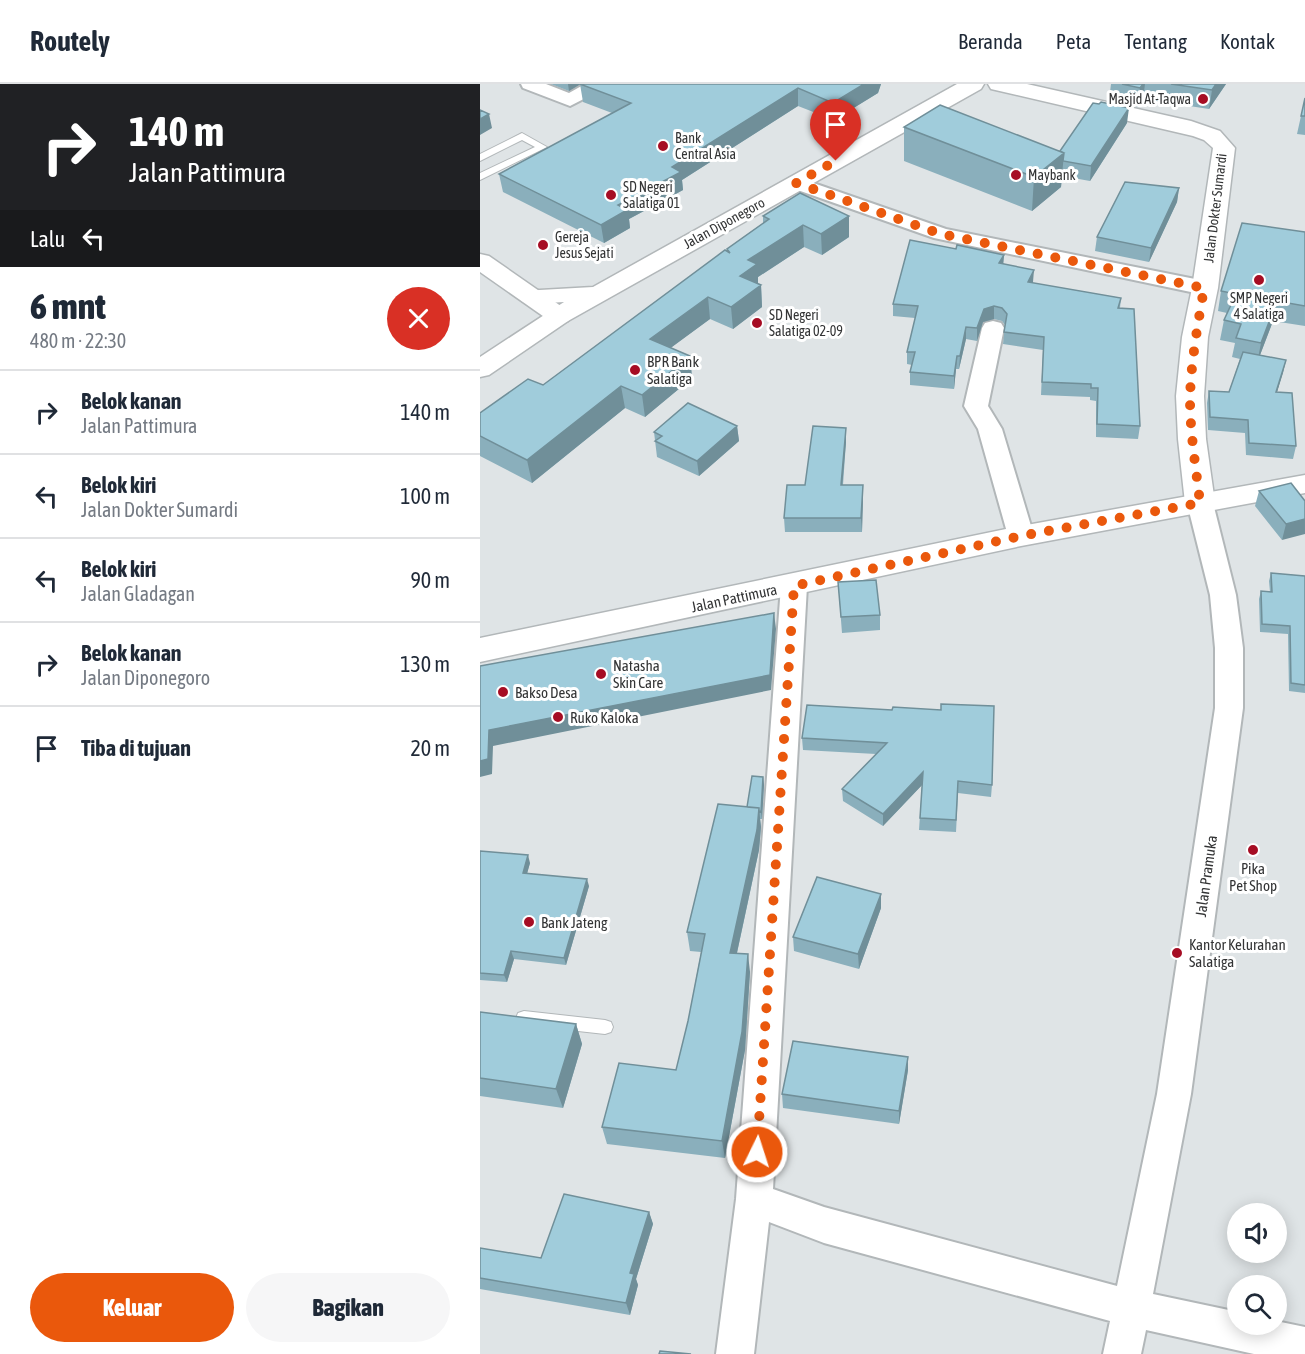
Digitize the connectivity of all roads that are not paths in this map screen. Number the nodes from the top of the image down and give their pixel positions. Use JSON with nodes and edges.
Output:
{"nodes":[{"id":1,"x":530,"y":84,"type":"edge"},
{"id":2,"x":598,"y":84,"type":"edge"},
{"id":3,"x":973,"y":84,"type":"edge"},
{"id":4,"x":999,"y":84,"type":"edge"},
{"id":5,"x":480,"y":158,"type":"edge"},
{"id":6,"x":480,"y":177,"type":"edge"},
{"id":7,"x":796,"y":183,"type":"junction"},
{"id":8,"x":480,"y":261,"type":"edge"},
{"id":9,"x":1204,"y":288,"type":"junction"},
{"id":10,"x":525,"y":293,"type":"junction"},
{"id":11,"x":598,"y":294,"type":"junction"},
{"id":12,"x":560,"y":316,"type":"junction"},
{"id":13,"x":993,"y":328,"type":"dead end"},
{"id":14,"x":524,"y":342,"type":"junction"},
{"id":15,"x":480,"y":369,"type":"edge"},
{"id":16,"x":1305,"y":484,"type":"edge"},
{"id":17,"x":1200,"y":503,"type":"junction"},
{"id":18,"x":1021,"y":536,"type":"junction"},
{"id":19,"x":794,"y":586,"type":"junction"},
{"id":20,"x":480,"y":650,"type":"edge"},
{"id":21,"x":503,"y":1016,"type":"edge"},
{"id":22,"x":605,"y":1026,"type":"dead end"},
{"id":23,"x":754,"y":1199,"type":"junction"},
{"id":24,"x":1130,"y":1308,"type":"junction"},
{"id":25,"x":1305,"y":1346,"type":"edge"},
{"id":26,"x":735,"y":1354,"type":"edge"},
{"id":27,"x":1122,"y":1354,"type":"edge"}],
"edges":[{"from":1,"to":2,"type":"street"},
{"from":3,"to":7,"type":"main road","name":"Jalan Diponegoro"},
{"from":4,"to":9,"type":"main road","name":"Jalan Dokter Sumardi"},
{"from":5,"to":6,"type":"lane"},
{"from":7,"to":9,"type":"street"},
{"from":7,"to":11,"type":"main road","name":"Jalan Diponegoro"},
{"from":8,"to":10,"type":"main road"},
{"from":9,"to":17,"type":"main road","name":"Jalan Dokter Sumardi"},
{"from":10,"to":11,"type":"main road"},
{"from":10,"to":12,"type":"main road"},
{"from":10,"to":14,"type":"main road"},
{"from":11,"to":12,"type":"main road","name":"Jalan Diponegoro"},
{"from":12,"to":14,"type":"main road","name":"Jalan Diponegoro"},
{"from":13,"to":18,"type":"street"},
{"from":14,"to":15,"type":"main road","name":"Jalan Diponegoro"},
{"from":16,"to":17,"type":"main road","name":"Jalan Pattimura"},
{"from":17,"to":18,"type":"main road","name":"Jalan Pattimura"},
{"from":17,"to":24,"type":"street","name":"Jalan Pramuka"},
{"from":18,"to":19,"type":"main road","name":"Jalan Pattimura"},
{"from":19,"to":20,"type":"main road","name":"Jalan Pattimura"},
{"from":19,"to":23,"type":"street"},
{"from":21,"to":22,"type":"lane"},
{"from":23,"to":24,"type":"street"},
{"from":23,"to":26,"type":"street"},
{"from":24,"to":25,"type":"street"},
{"from":24,"to":27,"type":"street","name":"Jalan Pramuka"}]}
